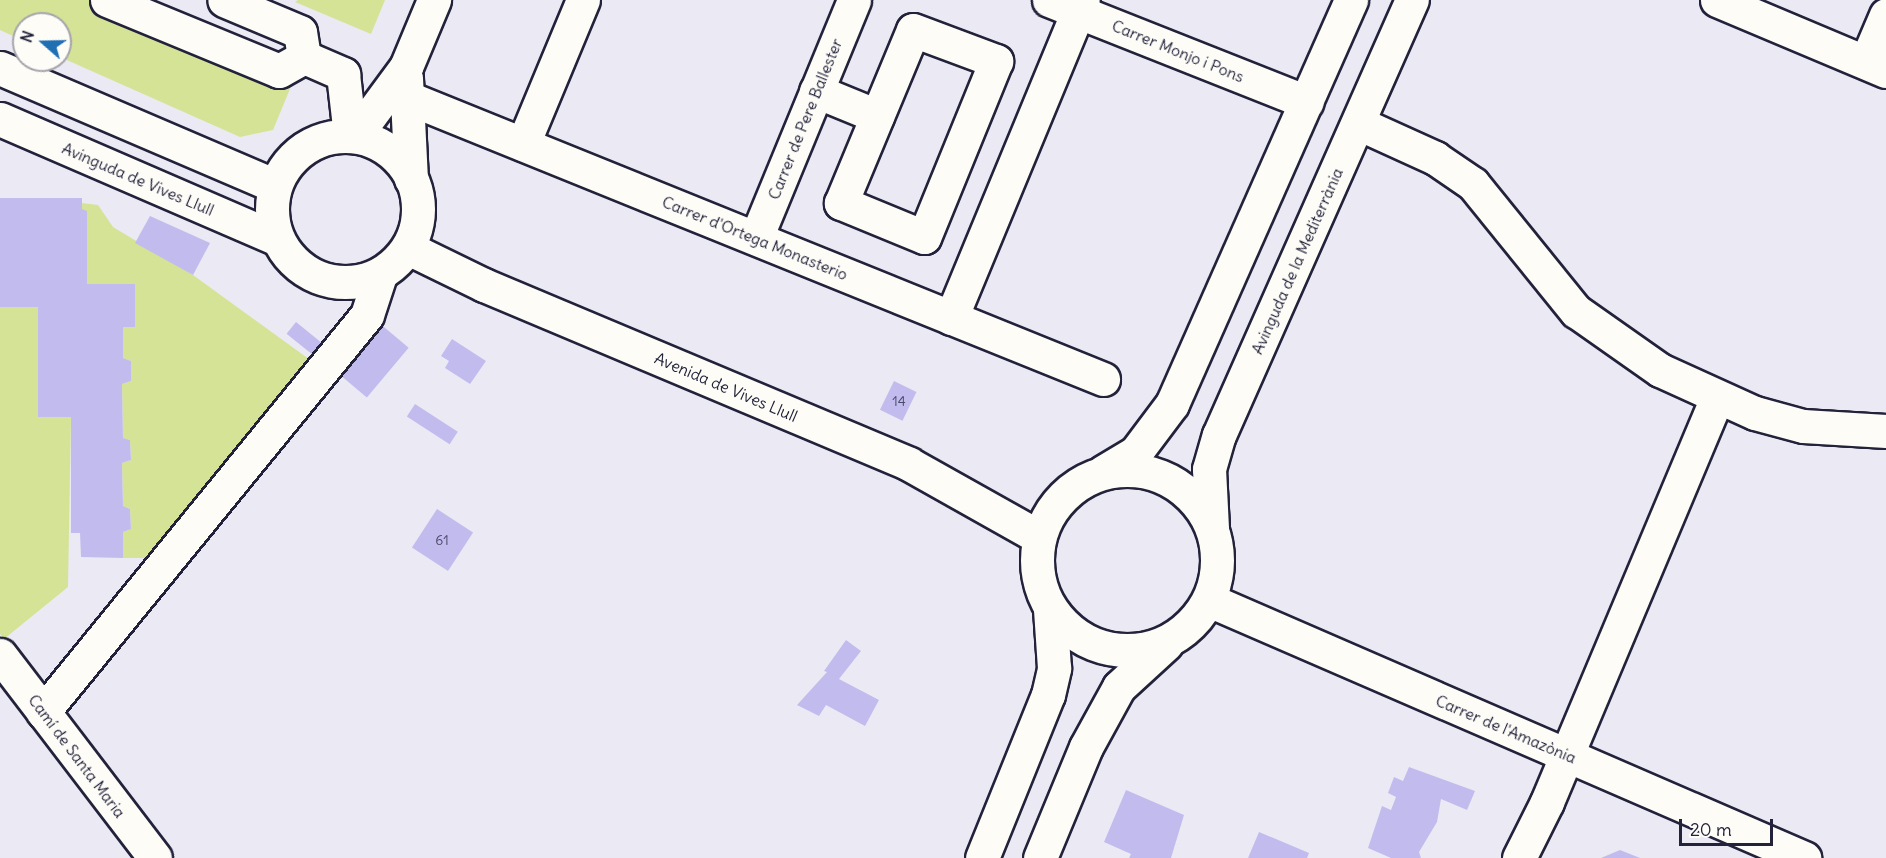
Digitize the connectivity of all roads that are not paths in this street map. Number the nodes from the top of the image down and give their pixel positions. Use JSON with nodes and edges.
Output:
{"nodes":[{"id":1,"x":107,"y":0,"type":"edge"},
{"id":2,"x":224,"y":0,"type":"edge"},
{"id":3,"x":434,"y":0,"type":"edge"},
{"id":4,"x":583,"y":0,"type":"edge"},
{"id":5,"x":854,"y":0,"type":"edge"},
{"id":6,"x":1351,"y":0,"type":"edge"},
{"id":7,"x":1412,"y":0,"type":"edge"},
{"id":8,"x":1717,"y":0,"type":"edge"},
{"id":9,"x":1070,"y":4,"type":"edge"},
{"id":10,"x":1886,"y":15,"type":"edge"},
{"id":11,"x":304,"y":57,"type":"junction"},
{"id":12,"x":1876,"y":67,"type":"edge"},
{"id":13,"x":0,"y":68,"type":"edge"},
{"id":14,"x":406,"y":82,"type":"junction"},
{"id":15,"x":816,"y":91,"type":"junction"},
{"id":16,"x":1306,"y":102,"type":"junction"},
{"id":17,"x":877,"y":116,"type":"junction"},
{"id":18,"x":0,"y":119,"type":"edge"},
{"id":19,"x":1358,"y":123,"type":"junction"},
{"id":20,"x":352,"y":136,"type":"junction"},
{"id":21,"x":523,"y":144,"type":"junction"},
{"id":22,"x":411,"y":180,"type":"junction"},
{"id":23,"x":275,"y":186,"type":"junction"},
{"id":24,"x":756,"y":238,"type":"junction"},
{"id":25,"x":277,"y":239,"type":"junction"},
{"id":26,"x":408,"y":248,"type":"junction"},
{"id":27,"x":380,"y":275,"type":"junction"},
{"id":28,"x":951,"y":318,"type":"junction"},
{"id":29,"x":1103,"y":379,"type":"dead end"},
{"id":30,"x":1716,"y":399,"type":"junction"},
{"id":31,"x":1886,"y":431,"type":"edge"},
{"id":32,"x":1101,"y":473,"type":"junction"},
{"id":33,"x":1212,"y":528,"type":"junction"},
{"id":34,"x":1039,"y":537,"type":"junction"},
{"id":35,"x":1209,"y":600,"type":"junction"},
{"id":36,"x":1050,"y":610,"type":"junction"},
{"id":37,"x":1171,"y":640,"type":"junction"},
{"id":38,"x":0,"y":655,"type":"edge"},
{"id":39,"x":43,"y":712,"type":"junction"},
{"id":40,"x":1566,"y":755,"type":"junction"},
{"id":41,"x":155,"y":858,"type":"edge"},
{"id":42,"x":982,"y":858,"type":"edge"},
{"id":43,"x":1040,"y":858,"type":"edge"},
{"id":44,"x":1519,"y":858,"type":"edge"},
{"id":45,"x":1804,"y":858,"type":"edge"}],
"edges":[{"from":1,"to":11,"type":"street"},
{"from":2,"to":11,"type":"street"},
{"from":3,"to":14,"type":"street"},
{"from":4,"to":21,"type":"street"},
{"from":5,"to":15,"type":"street","name":"Carrer de Pere Ballester"},
{"from":6,"to":16,"type":"street"},
{"from":7,"to":19,"type":"street","name":"Avinguda de la Mediterrània"},
{"from":8,"to":12,"type":"street"},
{"from":9,"to":16,"type":"street","name":"Carrer Monjo i Pons"},
{"from":9,"to":28,"type":"street"},
{"from":10,"to":12,"type":"street"},
{"from":11,"to":20,"type":"street"},
{"from":13,"to":23,"type":"street"},
{"from":14,"to":20,"type":"street"},
{"from":14,"to":21,"type":"street","name":"Carrer d'Ortega Monasterio"},
{"from":14,"to":22,"type":"street"},
{"from":15,"to":17,"type":"street"},
{"from":15,"to":24,"type":"street","name":"Carrer de Pere Ballester"},
{"from":16,"to":32,"type":"street"},
{"from":17,"to":17,"type":"street"},
{"from":18,"to":25,"type":"street","name":"Avinguda de Vives Llull"},
{"from":19,"to":30,"type":"street"},
{"from":19,"to":33,"type":"street","name":"Avinguda de la Mediterrània"},
{"from":20,"to":22,"type":"street"},
{"from":20,"to":23,"type":"street"},
{"from":21,"to":24,"type":"street","name":"Carrer d'Ortega Monasterio"},
{"from":22,"to":26,"type":"street"},
{"from":23,"to":25,"type":"street"},
{"from":24,"to":28,"type":"street","name":"Carrer d'Ortega Monasterio"},
{"from":25,"to":27,"type":"street"},
{"from":26,"to":27,"type":"street"},
{"from":26,"to":34,"type":"street","name":"Avenida de Vives Llull"},
{"from":27,"to":39,"type":"street"},
{"from":28,"to":29,"type":"street","name":"Carrer d'Ortega Monasterio"},
{"from":30,"to":31,"type":"street"},
{"from":30,"to":40,"type":"street"},
{"from":32,"to":33,"type":"street"},
{"from":32,"to":34,"type":"street"},
{"from":33,"to":35,"type":"street"},
{"from":34,"to":36,"type":"street"},
{"from":35,"to":37,"type":"street"},
{"from":35,"to":40,"type":"street","name":"Carrer de l'Amazònia"},
{"from":36,"to":37,"type":"street"},
{"from":36,"to":42,"type":"street"},
{"from":37,"to":43,"type":"street"},
{"from":38,"to":39,"type":"street","name":"Camí de Santa Maria"},
{"from":39,"to":41,"type":"street","name":"Camí de Santa Maria"},
{"from":40,"to":44,"type":"street"},
{"from":40,"to":45,"type":"street","name":"Carrer de l'Amazònia"}]}
